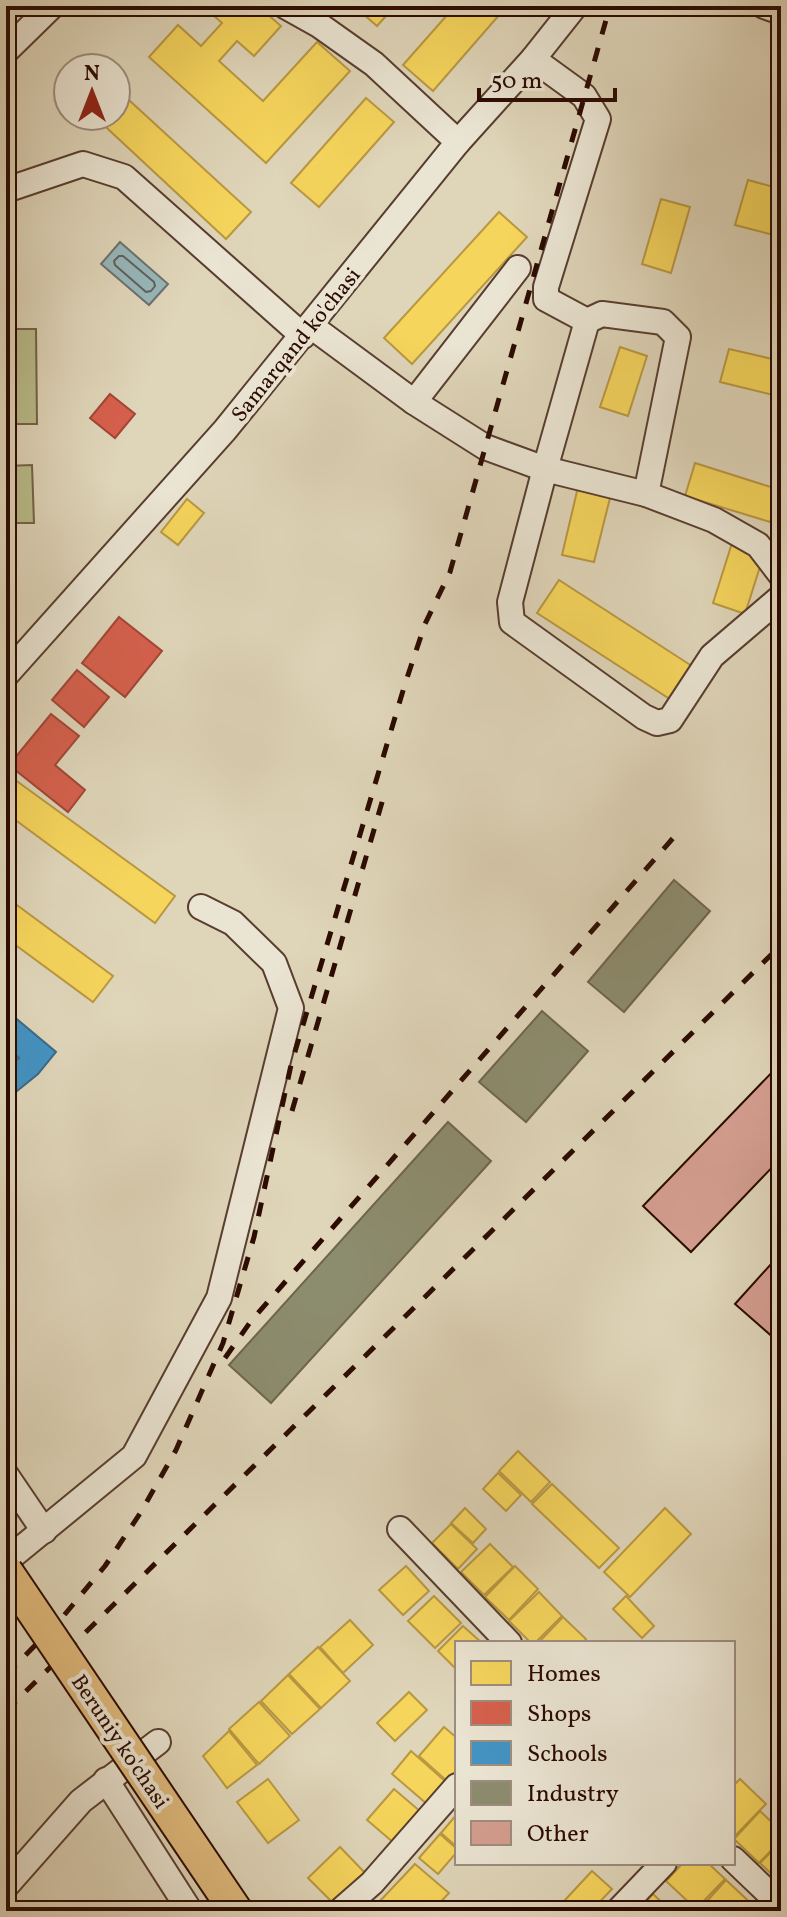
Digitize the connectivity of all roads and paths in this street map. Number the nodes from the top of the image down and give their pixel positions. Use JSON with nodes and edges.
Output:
{"nodes":[{"id":1,"x":52,"y":6,"type":"edge"},
{"id":2,"x":285,"y":6,"type":"edge"},
{"id":3,"x":575,"y":6,"type":"edge"},
{"id":4,"x":764,"y":6,"type":"edge"},
{"id":5,"x":781,"y":12,"type":"edge"},
{"id":6,"x":6,"y":51,"type":"edge"},
{"id":7,"x":533,"y":59,"type":"junction"},
{"id":8,"x":458,"y":142,"type":"junction"},
{"id":9,"x":6,"y":190,"type":"edge"},
{"id":10,"x":518,"y":268,"type":"dead end"},
{"id":11,"x":587,"y":321,"type":"junction"},
{"id":12,"x":307,"y":331,"type":"junction"},
{"id":13,"x":414,"y":402,"type":"junction"},
{"id":14,"x":545,"y":469,"type":"junction"},
{"id":15,"x":646,"y":494,"type":"junction"},
{"id":16,"x":781,"y":575,"type":"edge"},
{"id":17,"x":781,"y":597,"type":"edge"},
{"id":18,"x":6,"y":675,"type":"edge"},
{"id":19,"x":201,"y":907,"type":"dead end"},
{"id":20,"x":6,"y":1475,"type":"edge"},
{"id":21,"x":400,"y":1529,"type":"dead end"},
{"id":22,"x":44,"y":1531,"type":"junction"},
{"id":23,"x":6,"y":1561,"type":"edge"},
{"id":24,"x":6,"y":1571,"type":"edge"},
{"id":25,"x":6,"y":1607,"type":"edge"},
{"id":26,"x":507,"y":1641,"type":"edge"},
{"id":27,"x":158,"y":1742,"type":"dead end"},
{"id":28,"x":106,"y":1780,"type":"junction"},
{"id":29,"x":455,"y":1788,"type":"edge"},
{"id":30,"x":735,"y":1861,"type":"edge"},
{"id":31,"x":662,"y":1865,"type":"edge"},
{"id":32,"x":6,"y":1886,"type":"edge"},
{"id":33,"x":781,"y":1905,"type":"edge"},
{"id":34,"x":190,"y":1911,"type":"edge"},
{"id":35,"x":211,"y":1911,"type":"edge"},
{"id":36,"x":236,"y":1911,"type":"edge"},
{"id":37,"x":340,"y":1911,"type":"edge"},
{"id":38,"x":618,"y":1911,"type":"edge"}],
"edges":[{"from":1,"to":6,"type":"street"},
{"from":2,"to":8,"type":"street"},
{"from":3,"to":7,"type":"street","name":"Samarqand ko'chasi"},
{"from":4,"to":5,"type":"street"},
{"from":7,"to":8,"type":"street","name":"Samarqand ko'chasi"},
{"from":7,"to":11,"type":"street"},
{"from":8,"to":12,"type":"street","name":"Samarqand ko'chasi"},
{"from":9,"to":12,"type":"street"},
{"from":10,"to":13,"type":"street"},
{"from":11,"to":14,"type":"street"},
{"from":11,"to":15,"type":"street"},
{"from":12,"to":13,"type":"street"},
{"from":12,"to":18,"type":"street","name":"Samarqand ko'chasi"},
{"from":13,"to":14,"type":"street"},
{"from":14,"to":15,"type":"street"},
{"from":14,"to":17,"type":"street"},
{"from":15,"to":16,"type":"street"},
{"from":19,"to":22,"type":"street"},
{"from":20,"to":22,"type":"street"},
{"from":21,"to":26,"type":"street"},
{"from":22,"to":23,"type":"street"},
{"from":24,"to":36,"type":"main road","name":"Beruniy ko'chasi","bridge":true},
{"from":25,"to":35,"type":"main road","name":"Beruniy ko'chasi"},
{"from":27,"to":28,"type":"street"},
{"from":28,"to":32,"type":"street"},
{"from":28,"to":34,"type":"street"},
{"from":29,"to":37,"type":"street"},
{"from":30,"to":33,"type":"street"},
{"from":31,"to":38,"type":"street"}]}
